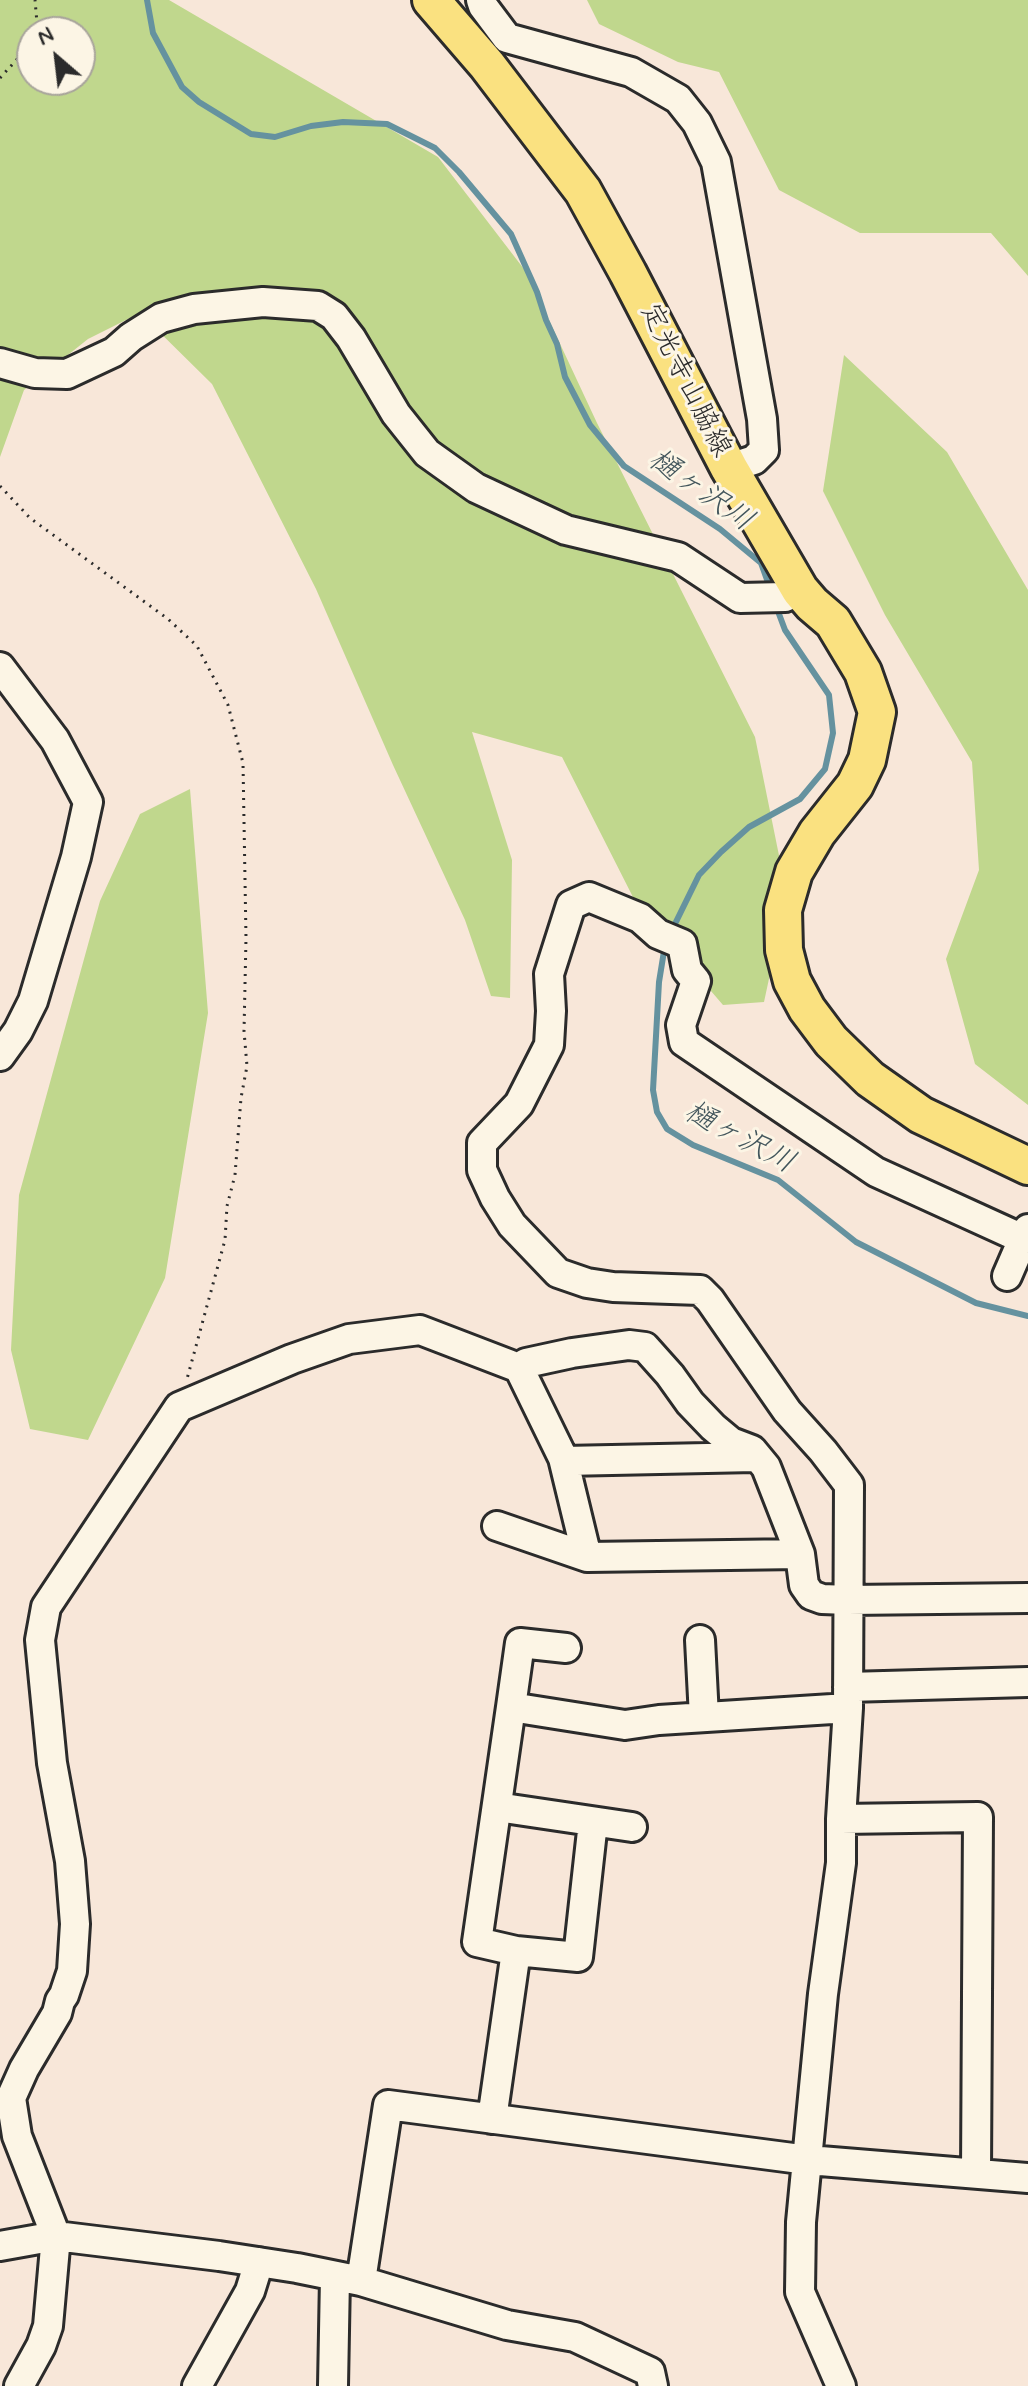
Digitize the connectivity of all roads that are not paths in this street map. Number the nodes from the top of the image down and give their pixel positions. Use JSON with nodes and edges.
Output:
{"nodes":[{"id":1,"x":431,"y":0,"type":"edge"},
{"id":2,"x":481,"y":0,"type":"edge"},
{"id":3,"x":0,"y":363,"type":"edge"},
{"id":4,"x":729,"y":468,"type":"junction"},
{"id":5,"x":793,"y":593,"type":"junction"},
{"id":6,"x":0,"y":667,"type":"edge"},
{"id":7,"x":0,"y":1056,"type":"edge"},
{"id":8,"x":1028,"y":1166,"type":"edge"},
{"id":9,"x":1026,"y":1234,"type":"edge"},
{"id":10,"x":1007,"y":1276,"type":"dead end"},
{"id":11,"x":519,"y":1368,"type":"junction"},
{"id":12,"x":758,"y":1457,"type":"junction"},
{"id":13,"x":564,"y":1461,"type":"junction"},
{"id":14,"x":497,"y":1526,"type":"dead end"},
{"id":15,"x":800,"y":1554,"type":"junction"},
{"id":16,"x":587,"y":1557,"type":"junction"},
{"id":17,"x":1028,"y":1598,"type":"edge"},
{"id":18,"x":848,"y":1600,"type":"junction"},
{"id":19,"x":700,"y":1640,"type":"dead end"},
{"id":20,"x":566,"y":1648,"type":"dead end"},
{"id":21,"x":1028,"y":1682,"type":"edge"},
{"id":22,"x":848,"y":1698,"type":"junction"},
{"id":23,"x":511,"y":1707,"type":"junction"},
{"id":24,"x":704,"y":1717,"type":"junction"},
{"id":25,"x":497,"y":1807,"type":"junction"},
{"id":26,"x":841,"y":1819,"type":"junction"},
{"id":27,"x":593,"y":1822,"type":"junction"},
{"id":28,"x":632,"y":1827,"type":"dead end"},
{"id":29,"x":516,"y":1951,"type":"junction"},
{"id":30,"x":492,"y":2119,"type":"junction"},
{"id":31,"x":808,"y":2160,"type":"junction"},
{"id":32,"x":976,"y":2173,"type":"junction"},
{"id":33,"x":1028,"y":2178,"type":"edge"},
{"id":34,"x":56,"y":2236,"type":"junction"},
{"id":35,"x":0,"y":2246,"type":"edge"},
{"id":36,"x":259,"y":2262,"type":"junction"},
{"id":37,"x":348,"y":2279,"type":"junction"},
{"id":38,"x":19,"y":2386,"type":"edge"},
{"id":39,"x":197,"y":2386,"type":"edge"},
{"id":40,"x":333,"y":2386,"type":"edge"},
{"id":41,"x":653,"y":2386,"type":"edge"},
{"id":42,"x":841,"y":2386,"type":"edge"}],
"edges":[{"from":1,"to":4,"type":"main road","name":"定光寺山脇線"},
{"from":2,"to":4,"type":"street"},
{"from":3,"to":5,"type":"street"},
{"from":4,"to":5,"type":"main road","name":"定光寺山脇線"},
{"from":5,"to":8,"type":"main road","name":"定光寺山脇線"},
{"from":6,"to":7,"type":"street"},
{"from":9,"to":10,"type":"street"},
{"from":9,"to":18,"type":"street"},
{"from":11,"to":12,"type":"street"},
{"from":11,"to":13,"type":"street"},
{"from":11,"to":34,"type":"street"},
{"from":12,"to":13,"type":"street"},
{"from":12,"to":15,"type":"street"},
{"from":13,"to":16,"type":"street"},
{"from":14,"to":16,"type":"street"},
{"from":15,"to":16,"type":"street"},
{"from":15,"to":18,"type":"street"},
{"from":17,"to":18,"type":"street"},
{"from":18,"to":22,"type":"street"},
{"from":19,"to":24,"type":"street"},
{"from":20,"to":23,"type":"street"},
{"from":21,"to":22,"type":"street"},
{"from":22,"to":24,"type":"street"},
{"from":22,"to":26,"type":"street"},
{"from":23,"to":24,"type":"street"},
{"from":23,"to":25,"type":"street"},
{"from":25,"to":27,"type":"street"},
{"from":25,"to":29,"type":"street"},
{"from":26,"to":31,"type":"street"},
{"from":26,"to":32,"type":"street"},
{"from":27,"to":28,"type":"street"},
{"from":27,"to":29,"type":"street"},
{"from":29,"to":30,"type":"street"},
{"from":30,"to":31,"type":"street"},
{"from":30,"to":37,"type":"street"},
{"from":31,"to":32,"type":"street"},
{"from":31,"to":42,"type":"street"},
{"from":32,"to":33,"type":"street"},
{"from":34,"to":35,"type":"street"},
{"from":34,"to":36,"type":"street"},
{"from":34,"to":38,"type":"street"},
{"from":36,"to":37,"type":"street"},
{"from":36,"to":39,"type":"street"},
{"from":37,"to":40,"type":"street"},
{"from":37,"to":41,"type":"street"}]}
